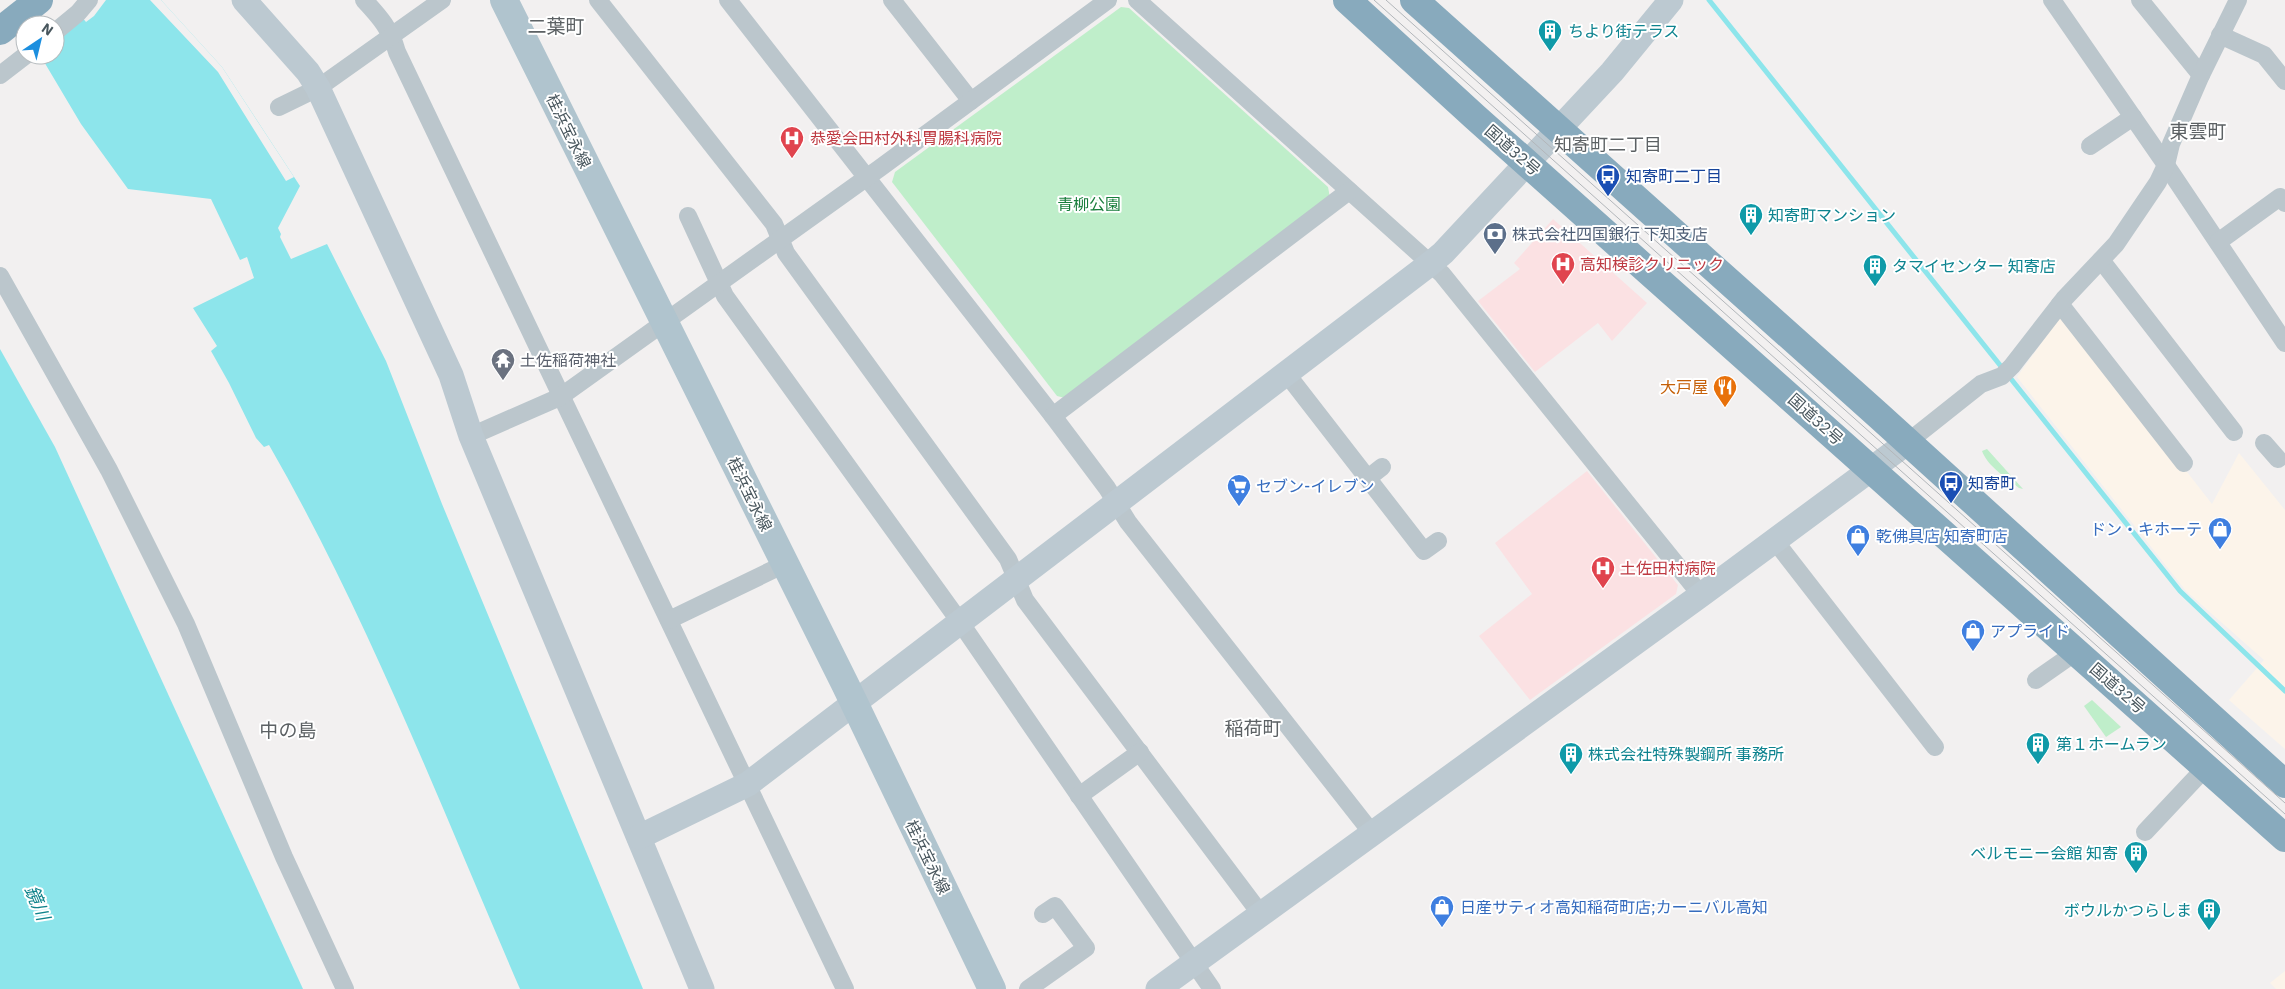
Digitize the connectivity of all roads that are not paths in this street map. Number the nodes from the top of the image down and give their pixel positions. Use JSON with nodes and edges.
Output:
{"nodes":[{"id":1,"x":39,"y":0,"type":"edge"},
{"id":2,"x":89,"y":0,"type":"edge"},
{"id":3,"x":244,"y":0,"type":"edge"},
{"id":4,"x":364,"y":0,"type":"edge"},
{"id":5,"x":442,"y":0,"type":"edge"},
{"id":6,"x":504,"y":0,"type":"edge"},
{"id":7,"x":598,"y":0,"type":"edge"},
{"id":8,"x":728,"y":0,"type":"edge"},
{"id":9,"x":892,"y":0,"type":"edge"},
{"id":10,"x":1108,"y":0,"type":"edge"},
{"id":11,"x":1137,"y":0,"type":"edge"},
{"id":12,"x":1347,"y":0,"type":"edge"},
{"id":13,"x":1414,"y":0,"type":"edge"},
{"id":14,"x":1671,"y":0,"type":"edge"},
{"id":15,"x":2052,"y":0,"type":"edge"},
{"id":16,"x":2140,"y":0,"type":"edge"},
{"id":17,"x":2238,"y":0,"type":"edge"},
{"id":18,"x":65,"y":24,"type":"edge"},
{"id":19,"x":0,"y":31,"type":"edge"},
{"id":20,"x":2220,"y":35,"type":"junction"},
{"id":21,"x":393,"y":36,"type":"junction"},
{"id":22,"x":15,"y":63,"type":"edge"},
{"id":23,"x":0,"y":75,"type":"edge"},
{"id":24,"x":2201,"y":75,"type":"junction"},
{"id":25,"x":2285,"y":81,"type":"edge"},
{"id":26,"x":318,"y":88,"type":"junction"},
{"id":27,"x":971,"y":101,"type":"junction"},
{"id":28,"x":279,"y":107,"type":"dead end"},
{"id":29,"x":2133,"y":116,"type":"junction"},
{"id":30,"x":1559,"y":129,"type":"junction"},
{"id":31,"x":2090,"y":146,"type":"dead end"},
{"id":32,"x":1528,"y":162,"type":"junction"},
{"id":33,"x":2166,"y":165,"type":"junction"},
{"id":34,"x":867,"y":178,"type":"junction"},
{"id":35,"x":1349,"y":191,"type":"junction"},
{"id":36,"x":2285,"y":203,"type":"edge"},
{"id":37,"x":688,"y":216,"type":"dead end"},
{"id":38,"x":780,"y":238,"type":"junction"},
{"id":39,"x":2218,"y":242,"type":"junction"},
{"id":40,"x":2100,"y":260,"type":"junction"},
{"id":41,"x":1431,"y":263,"type":"junction"},
{"id":42,"x":0,"y":276,"type":"edge"},
{"id":43,"x":719,"y":283,"type":"junction"},
{"id":44,"x":2060,"y":304,"type":"junction"},
{"id":45,"x":665,"y":323,"type":"junction"},
{"id":46,"x":2283,"y":337,"type":"edge"},
{"id":47,"x":1286,"y":373,"type":"junction"},
{"id":48,"x":560,"y":396,"type":"junction"},
{"id":49,"x":1053,"y":416,"type":"junction"},
{"id":50,"x":2234,"y":432,"type":"dead end"},
{"id":51,"x":471,"y":436,"type":"junction"},
{"id":52,"x":1908,"y":442,"type":"junction"},
{"id":53,"x":2264,"y":443,"type":"dead end"},
{"id":54,"x":2283,"y":461,"type":"edge"},
{"id":55,"x":2184,"y":463,"type":"dead end"},
{"id":56,"x":1382,"y":467,"type":"dead end"},
{"id":57,"x":1873,"y":469,"type":"junction"},
{"id":58,"x":1368,"y":478,"type":"junction"},
{"id":59,"x":1116,"y":503,"type":"junction"},
{"id":60,"x":1438,"y":541,"type":"dead end"},
{"id":61,"x":1775,"y":541,"type":"junction"},
{"id":62,"x":785,"y":564,"type":"junction"},
{"id":63,"x":1015,"y":579,"type":"junction"},
{"id":64,"x":1701,"y":596,"type":"junction"},
{"id":65,"x":669,"y":620,"type":"junction"},
{"id":66,"x":960,"y":622,"type":"junction"},
{"id":67,"x":2076,"y":652,"type":"junction"},
{"id":68,"x":2036,"y":680,"type":"dead end"},
{"id":69,"x":854,"y":702,"type":"junction"},
{"id":70,"x":1936,"y":747,"type":"dead end"},
{"id":71,"x":1140,"y":752,"type":"junction"},
{"id":72,"x":2206,"y":766,"type":"junction"},
{"id":73,"x":748,"y":784,"type":"junction"},
{"id":74,"x":2285,"y":784,"type":"edge"},
{"id":75,"x":1079,"y":796,"type":"junction"},
{"id":76,"x":2145,"y":832,"type":"dead end"},
{"id":77,"x":1372,"y":834,"type":"junction"},
{"id":78,"x":639,"y":837,"type":"junction"},
{"id":79,"x":2285,"y":838,"type":"edge"},
{"id":80,"x":1260,"y":913,"type":"junction"},
{"id":81,"x":1043,"y":914,"type":"dead end"},
{"id":82,"x":1193,"y":962,"type":"junction"},
{"id":83,"x":345,"y":989,"type":"edge"},
{"id":84,"x":702,"y":989,"type":"edge"},
{"id":85,"x":845,"y":989,"type":"edge"},
{"id":86,"x":992,"y":989,"type":"edge"},
{"id":87,"x":1028,"y":989,"type":"edge"},
{"id":88,"x":1158,"y":989,"type":"edge"},
{"id":89,"x":1212,"y":989,"type":"edge"}],
"edges":[{"from":1,"to":19,"type":"highway"},
{"from":2,"to":18,"type":"street"},
{"from":3,"to":26,"type":"street"},
{"from":4,"to":21,"type":"street"},
{"from":5,"to":21,"type":"street"},
{"from":6,"to":45,"type":"main road","name":"桂浜宝永線"},
{"from":7,"to":38,"type":"street"},
{"from":8,"to":34,"type":"street"},
{"from":9,"to":27,"type":"street"},
{"from":10,"to":27,"type":"street"},
{"from":11,"to":35,"type":"street"},
{"from":12,"to":32,"type":"highway","name":"国道32号"},
{"from":13,"to":30,"type":"highway"},
{"from":14,"to":30,"type":"street"},
{"from":15,"to":29,"type":"street"},
{"from":16,"to":24,"type":"street"},
{"from":17,"to":20,"type":"street"},
{"from":20,"to":24,"type":"street"},
{"from":20,"to":25,"type":"street"},
{"from":21,"to":26,"type":"street"},
{"from":21,"to":48,"type":"street"},
{"from":22,"to":23,"type":"street"},
{"from":24,"to":33,"type":"street"},
{"from":26,"to":28,"type":"street"},
{"from":26,"to":51,"type":"street"},
{"from":27,"to":34,"type":"street"},
{"from":29,"to":31,"type":"street"},
{"from":29,"to":33,"type":"street"},
{"from":30,"to":32,"type":"street"},
{"from":30,"to":52,"type":"highway"},
{"from":32,"to":41,"type":"street"},
{"from":32,"to":57,"type":"highway","name":"国道32号"},
{"from":33,"to":39,"type":"street"},
{"from":33,"to":40,"type":"street"},
{"from":34,"to":38,"type":"street"},
{"from":34,"to":49,"type":"street"},
{"from":35,"to":41,"type":"street"},
{"from":35,"to":49,"type":"street"},
{"from":36,"to":39,"type":"street"},
{"from":37,"to":43,"type":"street"},
{"from":38,"to":43,"type":"street"},
{"from":38,"to":63,"type":"street"},
{"from":39,"to":46,"type":"street"},
{"from":40,"to":44,"type":"street"},
{"from":40,"to":50,"type":"street"},
{"from":41,"to":47,"type":"street"},
{"from":41,"to":64,"type":"street"},
{"from":42,"to":83,"type":"street"},
{"from":43,"to":45,"type":"street"},
{"from":43,"to":66,"type":"street"},
{"from":44,"to":52,"type":"street"},
{"from":44,"to":55,"type":"street"},
{"from":45,"to":48,"type":"street"},
{"from":45,"to":62,"type":"main road","name":"桂浜宝永線"},
{"from":47,"to":58,"type":"street"},
{"from":47,"to":59,"type":"street"},
{"from":48,"to":51,"type":"street"},
{"from":48,"to":65,"type":"street"},
{"from":49,"to":59,"type":"street"},
{"from":51,"to":78,"type":"street"},
{"from":52,"to":57,"type":"street"},
{"from":52,"to":74,"type":"highway"},
{"from":53,"to":54,"type":"street"},
{"from":56,"to":58,"type":"street"},
{"from":57,"to":61,"type":"street"},
{"from":57,"to":67,"type":"highway","name":"国道32号"},
{"from":58,"to":60,"type":"street"},
{"from":59,"to":63,"type":"street"},
{"from":59,"to":77,"type":"street"},
{"from":61,"to":64,"type":"street"},
{"from":61,"to":70,"type":"street"},
{"from":62,"to":65,"type":"street"},
{"from":62,"to":69,"type":"main road","name":"桂浜宝永線"},
{"from":63,"to":66,"type":"street"},
{"from":63,"to":71,"type":"street"},
{"from":64,"to":77,"type":"street"},
{"from":65,"to":73,"type":"street"},
{"from":66,"to":69,"type":"street"},
{"from":66,"to":75,"type":"street"},
{"from":67,"to":68,"type":"street"},
{"from":67,"to":72,"type":"highway","name":"国道32号"},
{"from":69,"to":73,"type":"street"},
{"from":69,"to":86,"type":"main road","name":"桂浜宝永線"},
{"from":71,"to":75,"type":"street"},
{"from":71,"to":80,"type":"street"},
{"from":72,"to":76,"type":"street"},
{"from":72,"to":79,"type":"highway","name":"国道32号"},
{"from":73,"to":78,"type":"street"},
{"from":73,"to":85,"type":"street"},
{"from":75,"to":82,"type":"street"},
{"from":77,"to":80,"type":"street"},
{"from":78,"to":84,"type":"street"},
{"from":80,"to":82,"type":"street"},
{"from":81,"to":87,"type":"street"},
{"from":82,"to":88,"type":"street"},
{"from":82,"to":89,"type":"street"}]}
